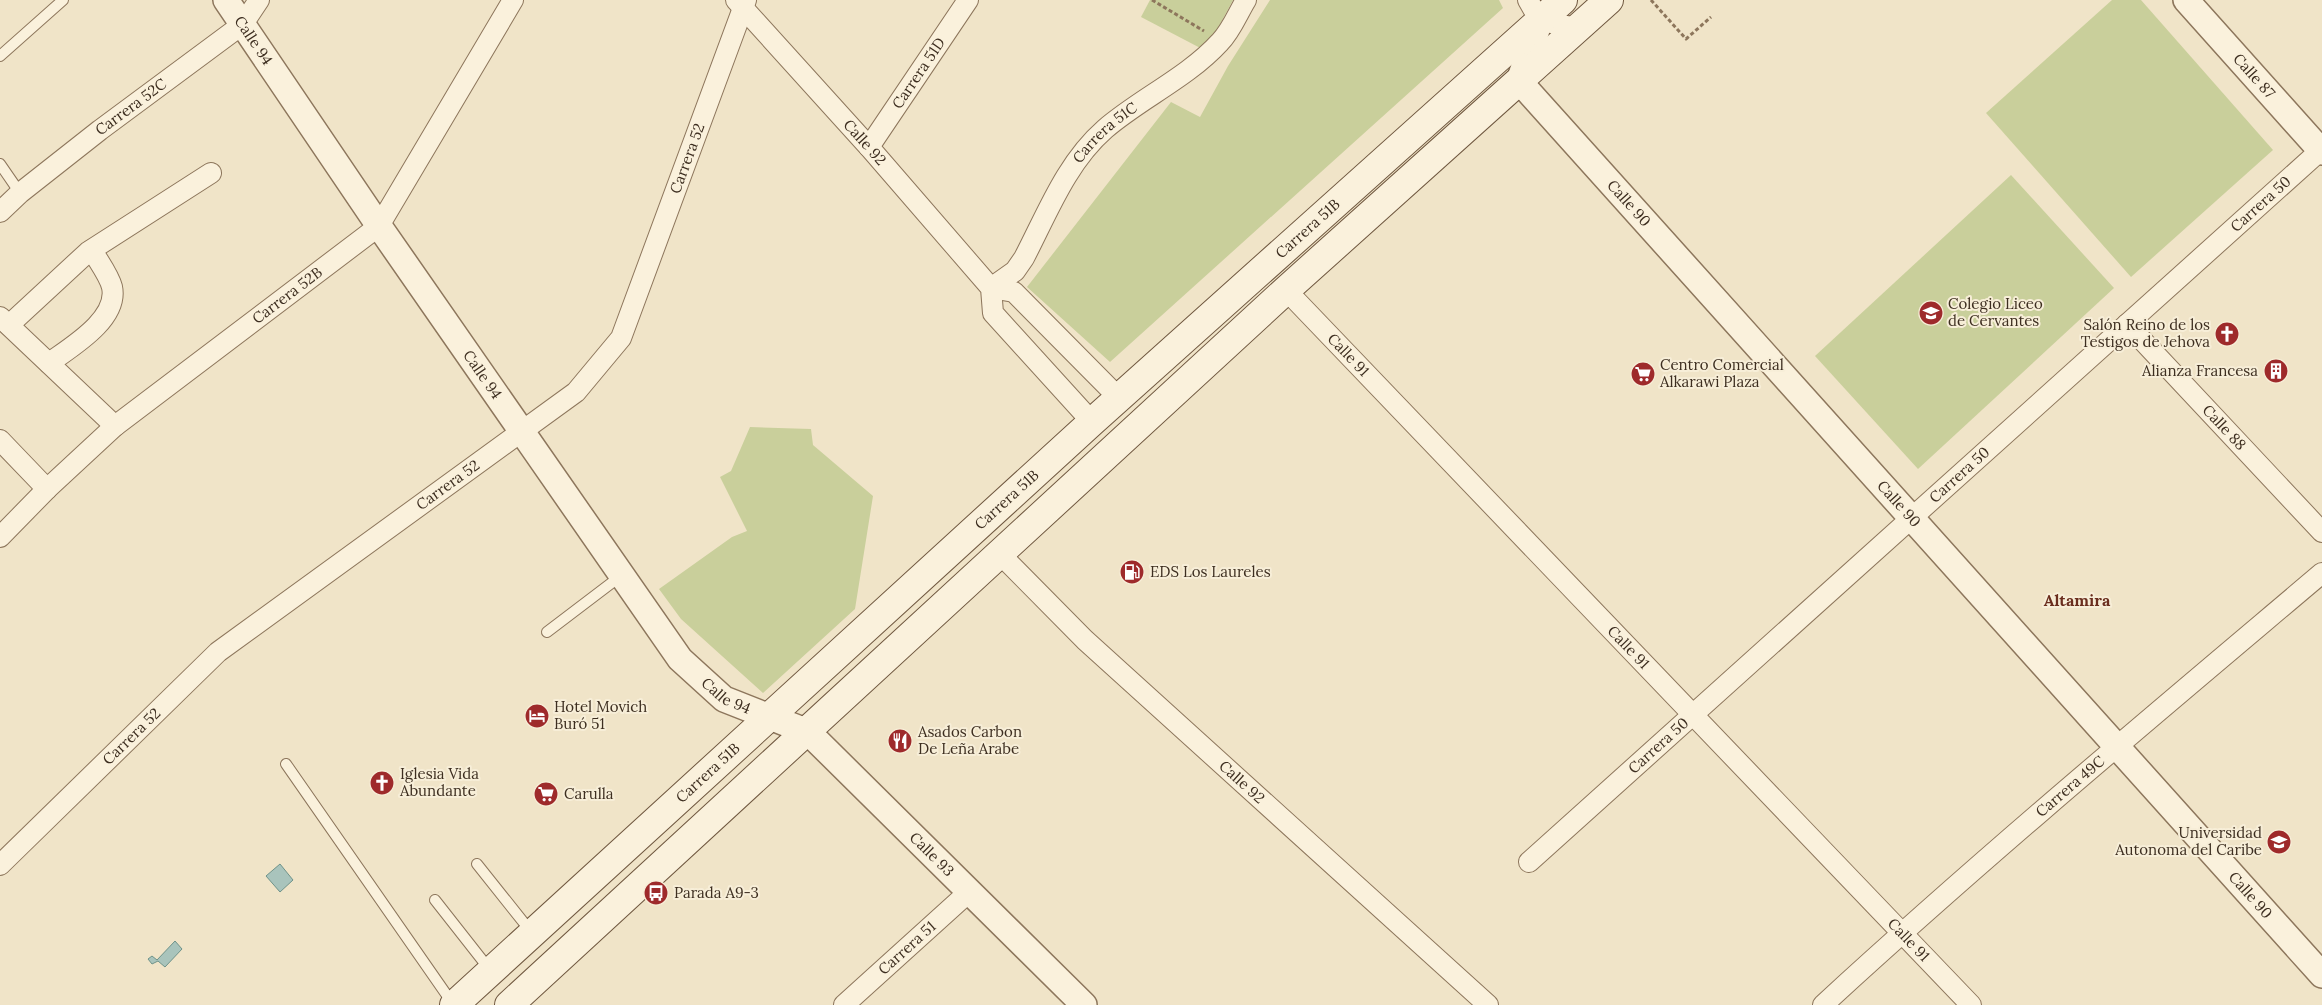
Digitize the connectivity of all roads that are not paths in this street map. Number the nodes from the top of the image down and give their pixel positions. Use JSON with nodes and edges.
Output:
{"nodes":[{"id":1,"x":63,"y":0,"type":"edge"},
{"id":2,"x":226,"y":0,"type":"edge"},
{"id":3,"x":259,"y":0,"type":"edge"},
{"id":4,"x":513,"y":0,"type":"edge"},
{"id":5,"x":968,"y":0,"type":"edge"},
{"id":6,"x":1246,"y":0,"type":"edge"},
{"id":7,"x":1563,"y":0,"type":"edge"},
{"id":8,"x":1609,"y":0,"type":"edge"},
{"id":9,"x":2186,"y":0,"type":"edge"},
{"id":10,"x":741,"y":2,"type":"edge"},
{"id":11,"x":1534,"y":11,"type":"edge"},
{"id":12,"x":243,"y":24,"type":"junction"},
{"id":13,"x":1578,"y":28,"type":"junction"},
{"id":14,"x":0,"y":56,"type":"edge"},
{"id":15,"x":1519,"y":81,"type":"junction"},
{"id":16,"x":869,"y":147,"type":"junction"},
{"id":17,"x":2321,"y":150,"type":"edge"},
{"id":18,"x":0,"y":164,"type":"edge"},
{"id":19,"x":211,"y":173,"type":"dead end"},
{"id":20,"x":20,"y":193,"type":"junction"},
{"id":21,"x":0,"y":212,"type":"edge"},
{"id":22,"x":379,"y":226,"type":"junction"},
{"id":23,"x":92,"y":250,"type":"junction"},
{"id":24,"x":991,"y":288,"type":"junction"},
{"id":25,"x":1286,"y":290,"type":"junction"},
{"id":26,"x":4,"y":321,"type":"edge"},
{"id":27,"x":2127,"y":324,"type":"junction"},
{"id":28,"x":48,"y":363,"type":"junction"},
{"id":29,"x":1119,"y":398,"type":"junction"},
{"id":30,"x":1092,"y":422,"type":"junction"},
{"id":31,"x":115,"y":426,"type":"junction"},
{"id":32,"x":522,"y":432,"type":"junction"},
{"id":33,"x":0,"y":440,"type":"edge"},
{"id":34,"x":47,"y":489,"type":"junction"},
{"id":35,"x":1911,"y":518,"type":"junction"},
{"id":36,"x":2322,"y":532,"type":"edge"},
{"id":37,"x":0,"y":538,"type":"edge"},
{"id":38,"x":999,"y":553,"type":"junction"},
{"id":39,"x":2322,"y":573,"type":"edge"},
{"id":40,"x":622,"y":574,"type":"junction"},
{"id":41,"x":547,"y":632,"type":"dead end"},
{"id":42,"x":1692,"y":714,"type":"junction"},
{"id":43,"x":770,"y":717,"type":"junction"},
{"id":44,"x":808,"y":732,"type":"junction"},
{"id":45,"x":2117,"y":746,"type":"junction"},
{"id":46,"x":286,"y":764,"type":"dead end"},
{"id":47,"x":1529,"y":862,"type":"dead end"},
{"id":48,"x":477,"y":864,"type":"dead end"},
{"id":49,"x":0,"y":865,"type":"edge"},
{"id":50,"x":970,"y":891,"type":"junction"},
{"id":51,"x":435,"y":900,"type":"dead end"},
{"id":52,"x":1902,"y":932,"type":"junction"},
{"id":53,"x":532,"y":934,"type":"junction"},
{"id":54,"x":491,"y":972,"type":"junction"},
{"id":55,"x":2322,"y":975,"type":"edge"},
{"id":56,"x":454,"y":1005,"type":"edge"},
{"id":57,"x":509,"y":1005,"type":"edge"},
{"id":58,"x":844,"y":1005,"type":"edge"},
{"id":59,"x":1084,"y":1005,"type":"edge"},
{"id":60,"x":1488,"y":1005,"type":"edge"},
{"id":61,"x":1823,"y":1005,"type":"edge"},
{"id":62,"x":1971,"y":1005,"type":"edge"}],
"edges":[{"from":1,"to":14,"type":"lane"},
{"from":2,"to":12,"type":"street","name":"Calle 94"},
{"from":3,"to":12,"type":"street","name":"Carrera 52C"},
{"from":4,"to":22,"type":"street","name":"Carrera 52B"},
{"from":5,"to":16,"type":"street","name":"Carrera 51D"},
{"from":6,"to":24,"type":"street","name":"Carrera 51C"},
{"from":7,"to":11,"type":"main road","name":"Carrera 51B"},
{"from":8,"to":13,"type":"main road"},
{"from":9,"to":17,"type":"street","name":"Calle 87"},
{"from":10,"to":16,"type":"street","name":"Calle 92"},
{"from":10,"to":32,"type":"street","name":"Carrera 52"},
{"from":11,"to":13,"type":"street"},
{"from":11,"to":15,"type":"street"},
{"from":11,"to":29,"type":"main road","name":"Carrera 51B"},
{"from":12,"to":20,"type":"street","name":"Carrera 52C"},
{"from":12,"to":22,"type":"street","name":"Calle 94"},
{"from":13,"to":15,"type":"main road"},
{"from":15,"to":25,"type":"main road"},
{"from":15,"to":35,"type":"street","name":"Calle 90"},
{"from":16,"to":24,"type":"street","name":"Calle 92"},
{"from":17,"to":27,"type":"street","name":"Carrera 50"},
{"from":18,"to":20,"type":"lane"},
{"from":19,"to":23,"type":"street"},
{"from":20,"to":21,"type":"street","name":"Carrera 52C"},
{"from":22,"to":31,"type":"street","name":"Carrera 52B"},
{"from":22,"to":32,"type":"street","name":"Calle 94"},
{"from":23,"to":26,"type":"street"},
{"from":23,"to":28,"type":"street"},
{"from":24,"to":29,"type":"street"},
{"from":24,"to":30,"type":"street"},
{"from":25,"to":38,"type":"main road"},
{"from":25,"to":42,"type":"street","name":"Calle 91"},
{"from":26,"to":28,"type":"street"},
{"from":27,"to":35,"type":"street","name":"Carrera 50"},
{"from":27,"to":36,"type":"street","name":"Calle 88"},
{"from":28,"to":31,"type":"street"},
{"from":29,"to":30,"type":"main road","name":"Carrera 51B"},
{"from":30,"to":43,"type":"main road","name":"Carrera 51B"},
{"from":31,"to":34,"type":"street","name":"Carrera 52B"},
{"from":32,"to":40,"type":"street","name":"Calle 94"},
{"from":32,"to":49,"type":"street","name":"Carrera 52"},
{"from":33,"to":34,"type":"street"},
{"from":34,"to":37,"type":"street","name":"Carrera 52B"},
{"from":35,"to":42,"type":"street","name":"Carrera 50"},
{"from":35,"to":45,"type":"street","name":"Calle 90"},
{"from":38,"to":44,"type":"main road"},
{"from":38,"to":60,"type":"street","name":"Calle 92"},
{"from":39,"to":45,"type":"street","name":"Carrera 49C"},
{"from":40,"to":41,"type":"lane"},
{"from":40,"to":43,"type":"street","name":"Calle 94"},
{"from":42,"to":47,"type":"street","name":"Carrera 50"},
{"from":42,"to":52,"type":"street","name":"Calle 91"},
{"from":43,"to":44,"type":"street","name":"Calle 93"},
{"from":43,"to":53,"type":"main road","name":"Carrera 51B"},
{"from":44,"to":50,"type":"street","name":"Calle 93"},
{"from":44,"to":57,"type":"main road"},
{"from":45,"to":52,"type":"street","name":"Carrera 49C"},
{"from":45,"to":55,"type":"street","name":"Calle 90"},
{"from":46,"to":56,"type":"lane"},
{"from":48,"to":53,"type":"lane"},
{"from":50,"to":58,"type":"street","name":"Carrera 51"},
{"from":50,"to":59,"type":"street","name":"Calle 93"},
{"from":51,"to":54,"type":"lane"},
{"from":52,"to":61,"type":"street","name":"Carrera 49C"},
{"from":52,"to":62,"type":"street","name":"Calle 91"},
{"from":53,"to":54,"type":"main road","name":"Carrera 51B"},
{"from":54,"to":56,"type":"main road","name":"Carrera 51B"}]}
